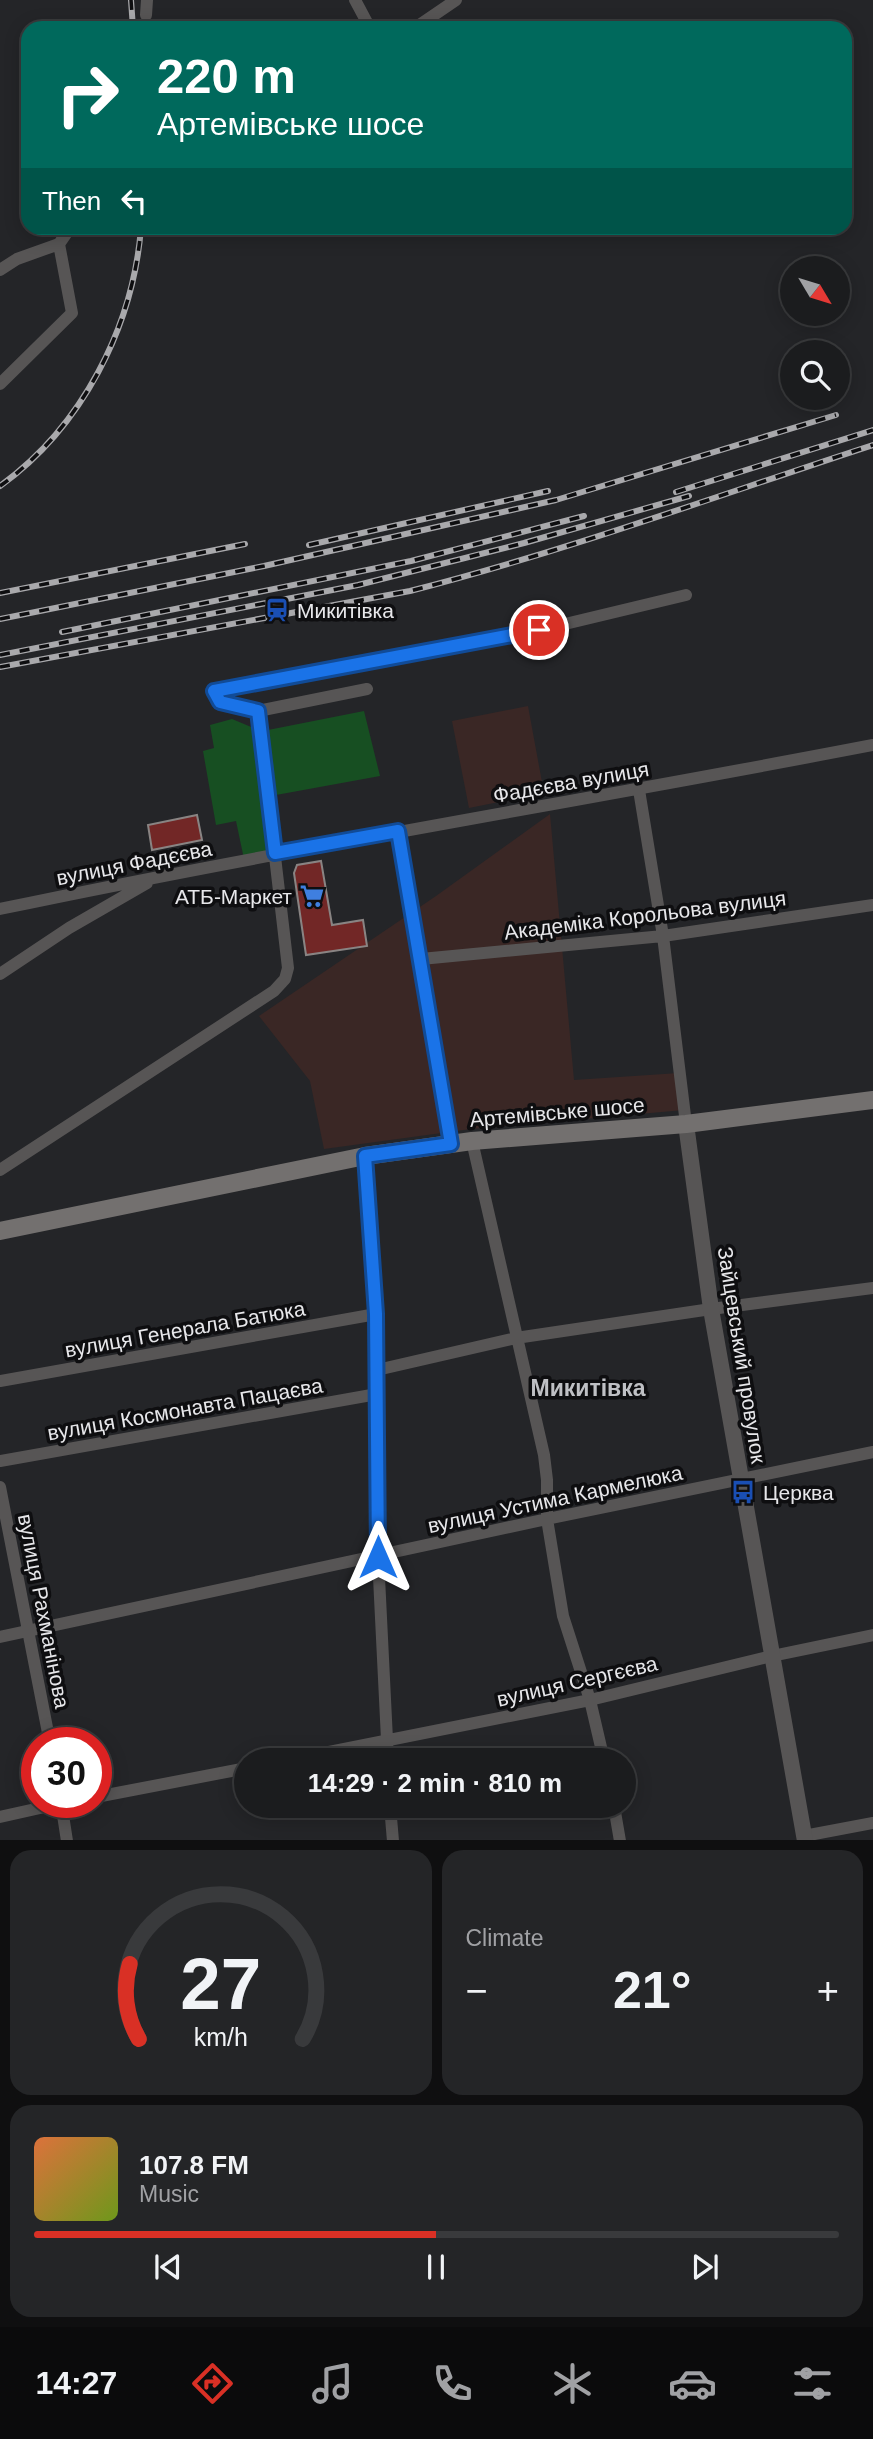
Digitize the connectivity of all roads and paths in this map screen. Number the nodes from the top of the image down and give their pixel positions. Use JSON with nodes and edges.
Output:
{"nodes":[{"id":1,"x":147,"y":0,"type":"edge"},
{"id":2,"x":355,"y":0,"type":"edge"},
{"id":3,"x":456,"y":0,"type":"edge"},
{"id":4,"x":146,"y":15,"type":"dead end"},
{"id":5,"x":366,"y":21,"type":"edge"},
{"id":6,"x":425,"y":21,"type":"edge"},
{"id":7,"x":65,"y":235,"type":"edge"},
{"id":8,"x":59,"y":244,"type":"junction"},
{"id":9,"x":0,"y":270,"type":"edge"},
{"id":10,"x":0,"y":384,"type":"edge"},
{"id":11,"x":686,"y":595,"type":"dead end"},
{"id":12,"x":367,"y":689,"type":"dead end"},
{"id":13,"x":258,"y":711,"type":"junction"},
{"id":14,"x":873,"y":745,"type":"edge"},
{"id":15,"x":639,"y":790,"type":"junction"},
{"id":16,"x":398,"y":831,"type":"junction"},
{"id":17,"x":275,"y":853,"type":"junction"},
{"id":18,"x":153,"y":880,"type":"junction"},
{"id":19,"x":873,"y":905,"type":"edge"},
{"id":20,"x":0,"y":909,"type":"edge"},
{"id":21,"x":663,"y":936,"type":"junction"},
{"id":22,"x":421,"y":959,"type":"junction"},
{"id":23,"x":0,"y":974,"type":"edge"},
{"id":24,"x":873,"y":1100,"type":"edge"},
{"id":25,"x":685,"y":1124,"type":"junction"},
{"id":26,"x":472,"y":1142,"type":"junction"},
{"id":27,"x":451,"y":1144,"type":"junction"},
{"id":28,"x":365,"y":1156,"type":"junction"},
{"id":29,"x":0,"y":1170,"type":"edge"},
{"id":30,"x":0,"y":1231,"type":"edge"},
{"id":31,"x":873,"y":1288,"type":"edge"},
{"id":32,"x":712,"y":1309,"type":"junction"},
{"id":33,"x":376,"y":1314,"type":"junction"},
{"id":34,"x":516,"y":1338,"type":"junction"},
{"id":35,"x":377,"y":1370,"type":"junction"},
{"id":36,"x":0,"y":1381,"type":"edge"},
{"id":37,"x":377,"y":1394,"type":"junction"},
{"id":38,"x":873,"y":1452,"type":"edge"},
{"id":39,"x":0,"y":1461,"type":"edge"},
{"id":40,"x":741,"y":1479,"type":"junction"},
{"id":41,"x":0,"y":1487,"type":"edge"},
{"id":42,"x":547,"y":1519,"type":"junction"},
{"id":43,"x":378,"y":1557,"type":"junction"},
{"id":44,"x":29,"y":1630,"type":"junction"},
{"id":45,"x":873,"y":1635,"type":"edge"},
{"id":46,"x":0,"y":1637,"type":"edge"},
{"id":47,"x":772,"y":1656,"type":"junction"},
{"id":48,"x":590,"y":1700,"type":"junction"},
{"id":49,"x":47,"y":1727,"type":"edge"},
{"id":50,"x":387,"y":1742,"type":"junction"},
{"id":51,"x":354,"y":1748,"type":"edge"},
{"id":52,"x":387,"y":1748,"type":"edge"},
{"id":53,"x":601,"y":1748,"type":"edge"},
{"id":54,"x":234,"y":1771,"type":"edge"},
{"id":55,"x":112,"y":1794,"type":"edge"},
{"id":56,"x":21,"y":1812,"type":"edge"},
{"id":57,"x":0,"y":1817,"type":"edge"},
{"id":58,"x":65,"y":1818,"type":"edge"},
{"id":59,"x":391,"y":1818,"type":"edge"},
{"id":60,"x":617,"y":1818,"type":"edge"},
{"id":61,"x":873,"y":1823,"type":"edge"},
{"id":62,"x":804,"y":1838,"type":"edge"},
{"id":63,"x":621,"y":1839,"type":"edge"},
{"id":64,"x":67,"y":1840,"type":"edge"},
{"id":65,"x":393,"y":1840,"type":"edge"}],
"edges":[{"from":1,"to":4,"type":"street"},
{"from":2,"to":5,"type":"street"},
{"from":3,"to":6,"type":"street"},
{"from":7,"to":8,"type":"street"},
{"from":8,"to":9,"type":"street"},
{"from":8,"to":10,"type":"street"},
{"from":11,"to":13,"type":"street"},
{"from":12,"to":13,"type":"street"},
{"from":13,"to":17,"type":"street"},
{"from":14,"to":15,"type":"street","name":"Фадєєва вулиця"},
{"from":15,"to":16,"type":"street","name":"Фадєєва вулиця"},
{"from":15,"to":21,"type":"street"},
{"from":16,"to":17,"type":"street","name":"Фадєєва вулиця"},
{"from":16,"to":22,"type":"street"},
{"from":17,"to":18,"type":"street","name":"вулиця Фадєєва"},
{"from":17,"to":29,"type":"street"},
{"from":18,"to":20,"type":"street","name":"вулиця Фадєєва"},
{"from":18,"to":23,"type":"street"},
{"from":19,"to":21,"type":"street","name":"Академіка Корольова вулиця"},
{"from":21,"to":22,"type":"street","name":"Академіка Корольова вулиця"},
{"from":21,"to":25,"type":"street"},
{"from":22,"to":27,"type":"street"},
{"from":24,"to":25,"type":"main road","name":"Артемівське шосе"},
{"from":25,"to":26,"type":"main road","name":"Артемівське шосе"},
{"from":25,"to":32,"type":"street","name":"Зайцевський провулок"},
{"from":26,"to":27,"type":"main road","name":"Артемівське шосе"},
{"from":26,"to":34,"type":"street"},
{"from":27,"to":28,"type":"main road","name":"Артемівське шосе"},
{"from":28,"to":30,"type":"main road","name":"Артемівське шосе"},
{"from":28,"to":33,"type":"street"},
{"from":31,"to":32,"type":"street"},
{"from":32,"to":34,"type":"street"},
{"from":32,"to":40,"type":"street","name":"Зайцевський провулок"},
{"from":33,"to":35,"type":"street"},
{"from":33,"to":36,"type":"street","name":"вулиця Генерала Батюка"},
{"from":34,"to":35,"type":"street"},
{"from":34,"to":42,"type":"street"},
{"from":35,"to":37,"type":"street"},
{"from":37,"to":39,"type":"street","name":"вулиця Космонавта Пацаєва"},
{"from":37,"to":43,"type":"street"},
{"from":38,"to":40,"type":"street","name":"вулиця Устима Кармелюка"},
{"from":40,"to":42,"type":"street","name":"вулиця Устима Кармелюка"},
{"from":40,"to":47,"type":"street","name":"Зайцевський провулок"},
{"from":41,"to":44,"type":"street","name":"вулиця Рахманінова"},
{"from":42,"to":43,"type":"street","name":"вулиця Устима Кармелюка"},
{"from":42,"to":48,"type":"street"},
{"from":43,"to":44,"type":"street","name":"вулиця Устима Кармелюка"},
{"from":43,"to":50,"type":"street"},
{"from":44,"to":46,"type":"street","name":"вулиця Устима Кармелюка"},
{"from":44,"to":49,"type":"street","name":"вулиця Рахманінова"},
{"from":45,"to":47,"type":"street","name":"вулиця Сергєєва"},
{"from":47,"to":48,"type":"street","name":"вулиця Сергєєва"},
{"from":47,"to":62,"type":"street","name":"Зайцевський провулок"},
{"from":48,"to":50,"type":"street","name":"вулиця Сергєєва"},
{"from":48,"to":53,"type":"street"},
{"from":50,"to":51,"type":"street","name":"вулиця Сергєєва"},
{"from":50,"to":52,"type":"street"},
{"from":54,"to":55,"type":"street"},
{"from":56,"to":57,"type":"street"},
{"from":58,"to":64,"type":"street"},
{"from":59,"to":65,"type":"street"},
{"from":60,"to":63,"type":"street"},
{"from":61,"to":62,"type":"street"}]}
